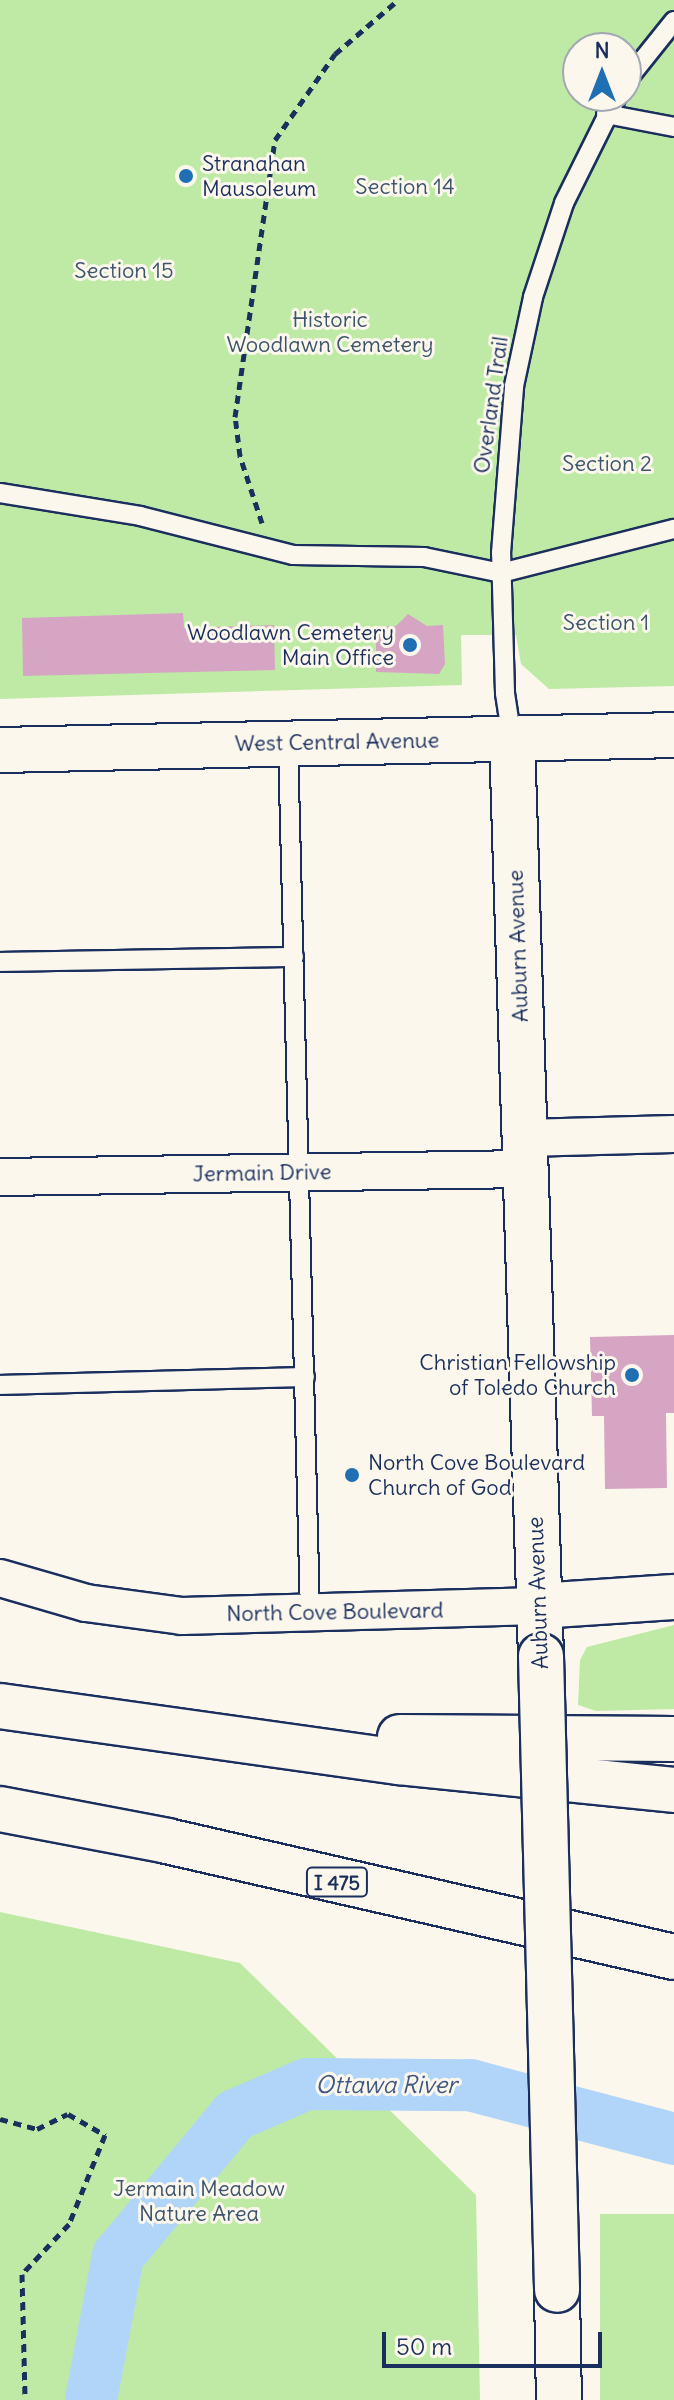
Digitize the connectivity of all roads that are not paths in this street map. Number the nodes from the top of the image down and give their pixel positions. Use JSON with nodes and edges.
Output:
{"nodes":[{"id":1,"x":674,"y":21,"type":"edge"},
{"id":2,"x":642,"y":61,"type":"edge"},
{"id":3,"x":606,"y":114,"type":"joint"},
{"id":4,"x":674,"y":127,"type":"edge"},
{"id":5,"x":0,"y":493,"type":"edge"},
{"id":6,"x":674,"y":529,"type":"edge"},
{"id":7,"x":501,"y":573,"type":"junction"},
{"id":8,"x":674,"y":735,"type":"edge"},
{"id":9,"x":512,"y":739,"type":"junction"},
{"id":10,"x":288,"y":744,"type":"junction"},
{"id":11,"x":0,"y":750,"type":"edge"},
{"id":12,"x":294,"y":957,"type":"junction"},
{"id":13,"x":0,"y":962,"type":"edge"},
{"id":14,"x":674,"y":1134,"type":"edge"},
{"id":15,"x":524,"y":1154,"type":"junction"},
{"id":16,"x":300,"y":1172,"type":"junction"},
{"id":17,"x":0,"y":1177,"type":"edge"},
{"id":18,"x":305,"y":1377,"type":"junction"},
{"id":19,"x":0,"y":1385,"type":"edge"},
{"id":20,"x":0,"y":1578,"type":"edge"},
{"id":21,"x":674,"y":1597,"type":"edge"},
{"id":22,"x":538,"y":1606,"type":"junction"},
{"id":23,"x":310,"y":1612,"type":"junction"},
{"id":24,"x":0,"y":1706,"type":"edge"},
{"id":25,"x":169,"y":1733,"type":"junction"},
{"id":26,"x":674,"y":1739,"type":"edge"},
{"id":27,"x":674,"y":1790,"type":"edge"},
{"id":28,"x":0,"y":1809,"type":"edge"},
{"id":29,"x":674,"y":1957,"type":"edge"},
{"id":30,"x":559,"y":2400,"type":"edge"}],
"edges":[{"from":1,"to":2,"type":"lane"},
{"from":3,"to":4,"type":"lane"},
{"from":3,"to":7,"type":"lane","name":"Overland Trail"},
{"from":5,"to":7,"type":"lane"},
{"from":6,"to":7,"type":"lane"},
{"from":7,"to":9,"type":"lane","name":"Overland Trail"},
{"from":8,"to":9,"type":"main road","name":"West Central Avenue"},
{"from":9,"to":10,"type":"main road","name":"West Central Avenue"},
{"from":9,"to":15,"type":"main road","name":"Auburn Avenue"},
{"from":10,"to":11,"type":"main road","name":"West Central Avenue"},
{"from":10,"to":12,"type":"lane"},
{"from":12,"to":13,"type":"lane"},
{"from":12,"to":16,"type":"lane"},
{"from":14,"to":15,"type":"street","name":"Jermain Drive"},
{"from":15,"to":16,"type":"street","name":"Jermain Drive"},
{"from":15,"to":22,"type":"main road","name":"Auburn Avenue"},
{"from":16,"to":17,"type":"street","name":"Jermain Drive"},
{"from":16,"to":18,"type":"lane"},
{"from":18,"to":19,"type":"lane"},
{"from":18,"to":23,"type":"lane"},
{"from":20,"to":23,"type":"street","name":"North Cove Boulevard"},
{"from":21,"to":22,"type":"main road","name":"North Cove Boulevard"},
{"from":22,"to":23,"type":"street","name":"North Cove Boulevard"},
{"from":22,"to":30,"type":"main road","name":"Auburn Avenue","bridge":true},
{"from":24,"to":25,"type":"main road"},
{"from":25,"to":26,"type":"main road"},
{"from":25,"to":27,"type":"main road"},
{"from":28,"to":29,"type":"main road","number":"I 475"}]}
